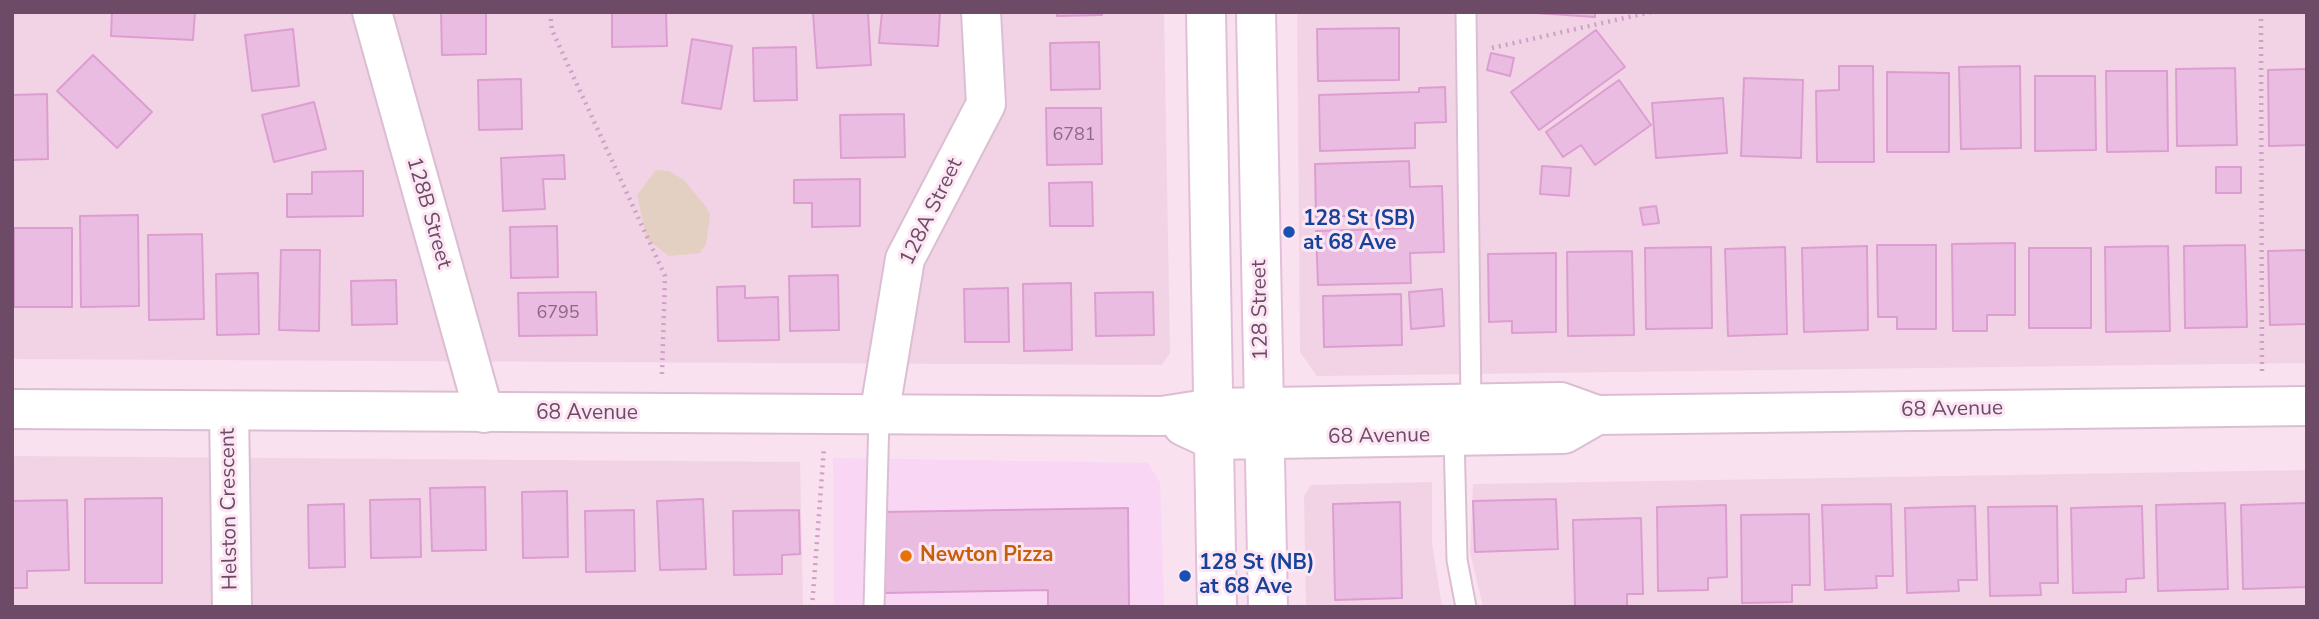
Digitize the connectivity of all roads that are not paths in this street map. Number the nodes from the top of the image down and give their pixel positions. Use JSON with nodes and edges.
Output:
{"nodes":[{"id":1,"x":372,"y":12,"type":"edge"},
{"id":2,"x":981,"y":12,"type":"edge"},
{"id":3,"x":1206,"y":12,"type":"edge"},
{"id":4,"x":1256,"y":12,"type":"edge"},
{"id":5,"x":1466,"y":12,"type":"edge"},
{"id":6,"x":2307,"y":406,"type":"edge"},
{"id":7,"x":12,"y":410,"type":"edge"},
{"id":8,"x":229,"y":411,"type":"junction"},
{"id":9,"x":484,"y":413,"type":"junction"},
{"id":10,"x":879,"y":416,"type":"junction"},
{"id":11,"x":1463,"y":420,"type":"junction"},
{"id":12,"x":1264,"y":423,"type":"junction"},
{"id":13,"x":1213,"y":424,"type":"junction"},
{"id":14,"x":232,"y":607,"type":"edge"},
{"id":15,"x":874,"y":607,"type":"edge"},
{"id":16,"x":1217,"y":607,"type":"edge"},
{"id":17,"x":1268,"y":607,"type":"edge"},
{"id":18,"x":1466,"y":607,"type":"edge"}],
"edges":[{"from":1,"to":9,"type":"street","name":"128B Street"},
{"from":2,"to":10,"type":"street","name":"128A Street"},
{"from":3,"to":13,"type":"street"},
{"from":4,"to":12,"type":"street","name":"128 Street"},
{"from":5,"to":11,"type":"lane"},
{"from":6,"to":11,"type":"street","name":"68 Avenue"},
{"from":7,"to":8,"type":"street","name":"68 Avenue"},
{"from":8,"to":9,"type":"street","name":"68 Avenue"},
{"from":8,"to":14,"type":"street","name":"Helston Crescent"},
{"from":9,"to":10,"type":"street","name":"68 Avenue"},
{"from":10,"to":13,"type":"street","name":"68 Avenue"},
{"from":10,"to":15,"type":"lane"},
{"from":11,"to":12,"type":"street","name":"68 Avenue"},
{"from":11,"to":18,"type":"lane"},
{"from":12,"to":13,"type":"street","name":"68 Avenue"},
{"from":12,"to":17,"type":"street","name":"128 Street"},
{"from":13,"to":16,"type":"street"}]}
